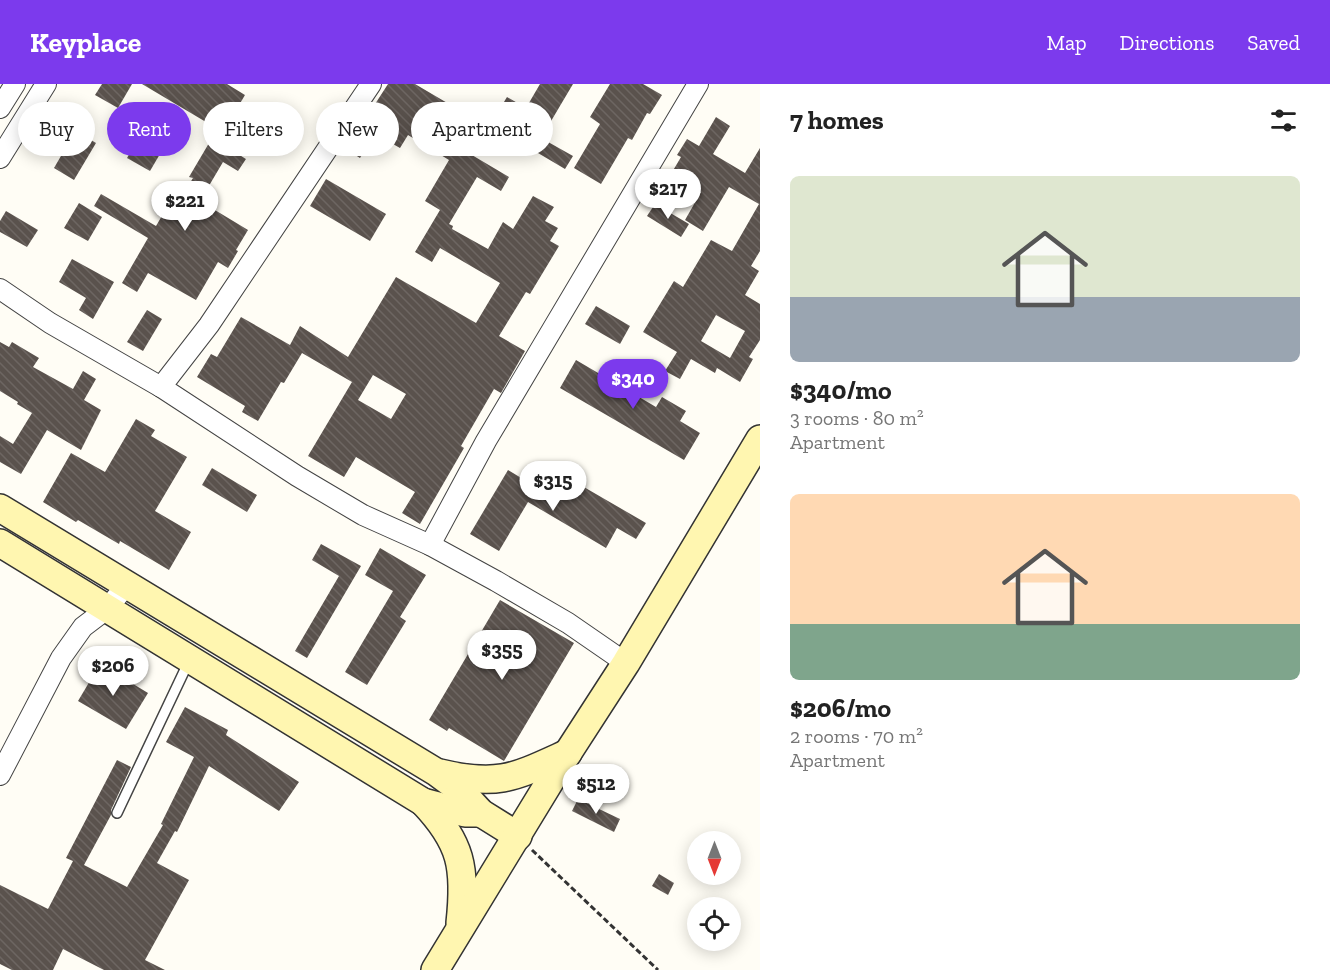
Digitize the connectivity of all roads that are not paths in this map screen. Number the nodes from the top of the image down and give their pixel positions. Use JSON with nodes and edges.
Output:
{"nodes":[{"id":1,"x":15,"y":84,"type":"edge"},
{"id":2,"x":46,"y":84,"type":"edge"},
{"id":3,"x":371,"y":84,"type":"edge"},
{"id":4,"x":698,"y":84,"type":"edge"},
{"id":5,"x":0,"y":108,"type":"edge"},
{"id":6,"x":0,"y":158,"type":"edge"},
{"id":7,"x":0,"y":289,"type":"edge"},
{"id":8,"x":161,"y":387,"type":"junction"},
{"id":9,"x":760,"y":439,"type":"edge"},
{"id":10,"x":0,"y":508,"type":"edge"},
{"id":11,"x":0,"y":543,"type":"edge"},
{"id":12,"x":430,"y":544,"type":"junction"},
{"id":13,"x":127,"y":584,"type":"junction"},
{"id":14,"x":108,"y":608,"type":"junction"},
{"id":15,"x":190,"y":658,"type":"junction"},
{"id":16,"x":626,"y":663,"type":"junction"},
{"id":17,"x":372,"y":733,"type":"junction"},
{"id":18,"x":568,"y":753,"type":"junction"},
{"id":19,"x":356,"y":760,"type":"junction"},
{"id":20,"x":436,"y":772,"type":"junction"},
{"id":21,"x":0,"y":775,"type":"edge"},
{"id":22,"x":423,"y":802,"type":"junction"},
{"id":23,"x":117,"y":813,"type":"dead end"},
{"id":24,"x":481,"y":813,"type":"junction"},
{"id":25,"x":518,"y":836,"type":"junction"},
{"id":26,"x":460,"y":928,"type":"junction"},
{"id":27,"x":435,"y":970,"type":"edge"}],
"edges":[{"from":1,"to":5,"type":"street"},
{"from":2,"to":6,"type":"street"},
{"from":3,"to":8,"type":"street"},
{"from":4,"to":12,"type":"street"},
{"from":7,"to":8,"type":"street"},
{"from":8,"to":12,"type":"street"},
{"from":9,"to":16,"type":"main road"},
{"from":10,"to":13,"type":"main road"},
{"from":11,"to":14,"type":"main road"},
{"from":12,"to":16,"type":"street"},
{"from":13,"to":14,"type":"street"},
{"from":13,"to":17,"type":"main road"},
{"from":14,"to":15,"type":"main road"},
{"from":14,"to":21,"type":"street"},
{"from":15,"to":19,"type":"main road"},
{"from":15,"to":23,"type":"lane"},
{"from":16,"to":18,"type":"main road"},
{"from":17,"to":19,"type":"main road"},
{"from":17,"to":20,"type":"main road"},
{"from":18,"to":20,"type":"main road"},
{"from":18,"to":25,"type":"main road"},
{"from":19,"to":22,"type":"main road"},
{"from":20,"to":24,"type":"main road"},
{"from":22,"to":24,"type":"main road"},
{"from":22,"to":26,"type":"main road"},
{"from":24,"to":25,"type":"main road"},
{"from":25,"to":26,"type":"main road"},
{"from":26,"to":27,"type":"main road"}]}
